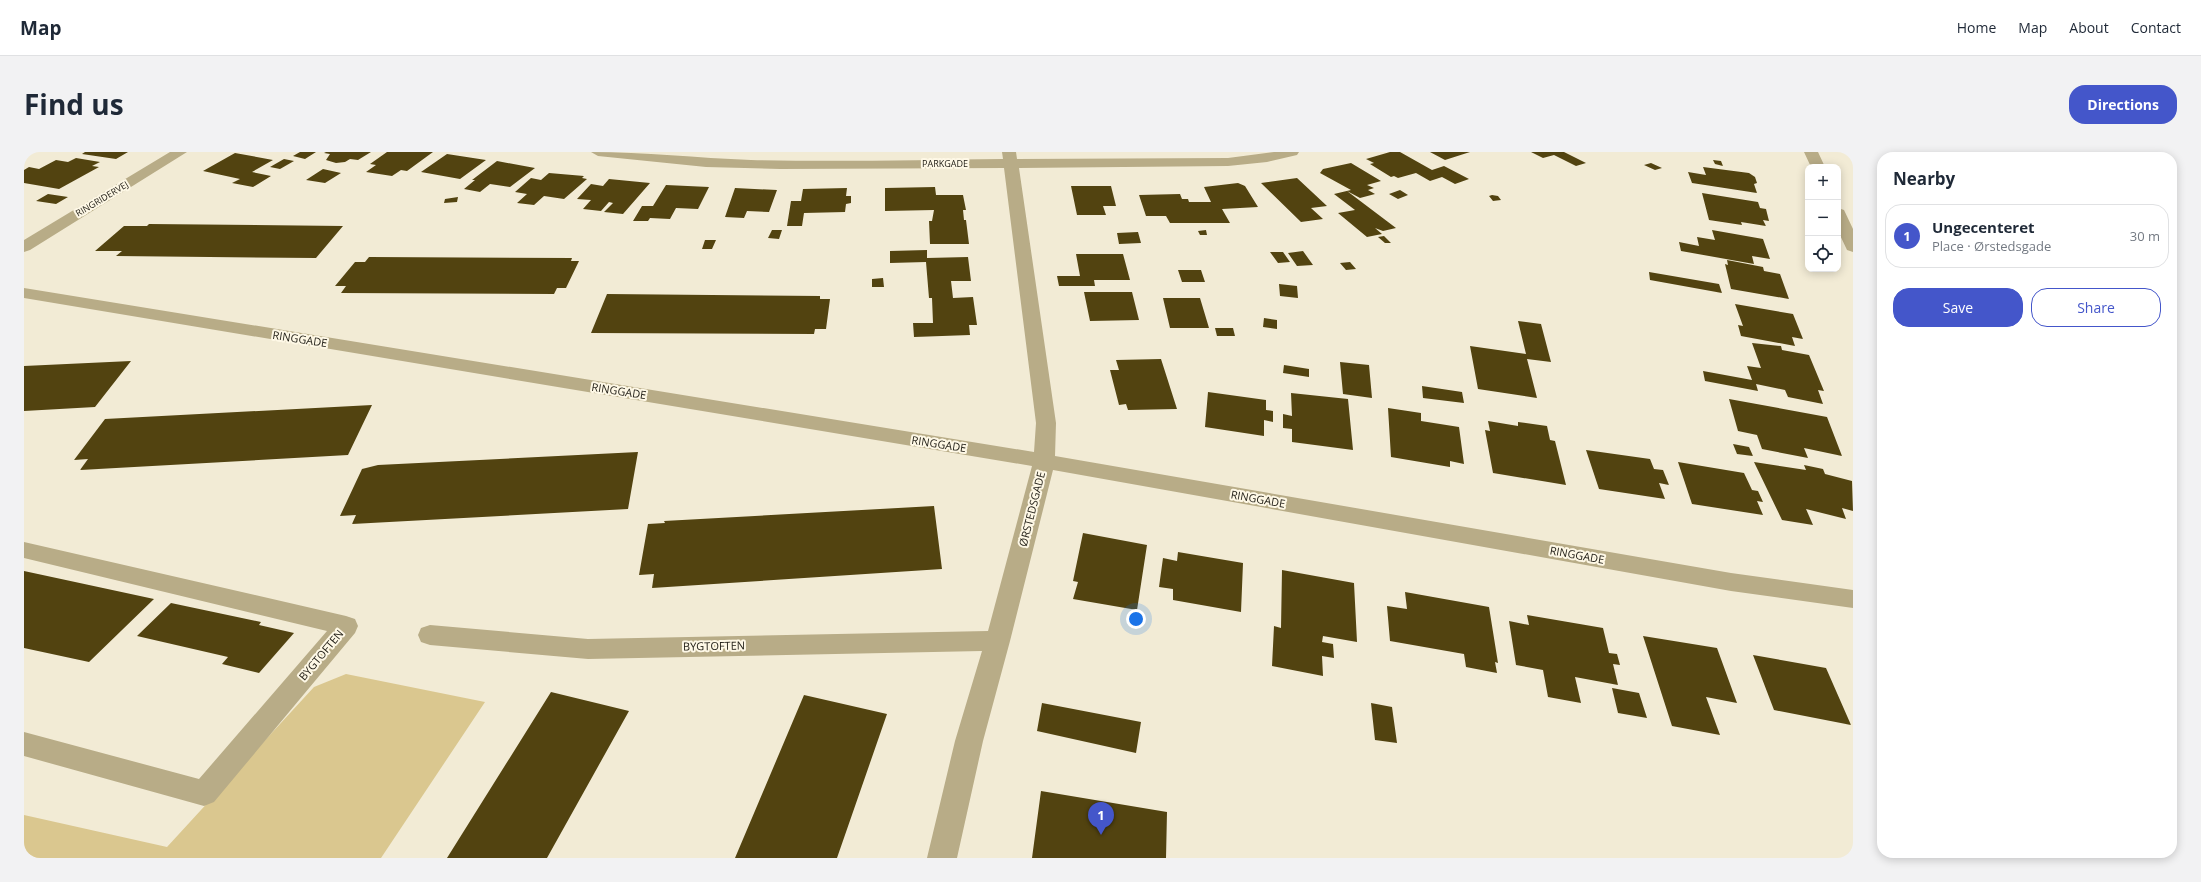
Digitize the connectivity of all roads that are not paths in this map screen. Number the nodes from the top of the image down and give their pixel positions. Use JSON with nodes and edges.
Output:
{"nodes":[{"id":1,"x":180,"y":152,"type":"edge"},
{"id":2,"x":598,"y":152,"type":"edge"},
{"id":3,"x":1292,"y":152,"type":"edge"},
{"id":4,"x":1811,"y":152,"type":"edge"},
{"id":5,"x":1010,"y":158,"type":"edge"},
{"id":6,"x":1817,"y":164,"type":"edge"},
{"id":7,"x":1841,"y":220,"type":"edge"},
{"id":8,"x":24,"y":247,"type":"edge"},
{"id":9,"x":1853,"y":247,"type":"edge"},
{"id":10,"x":24,"y":293,"type":"edge"},
{"id":11,"x":1044,"y":461,"type":"junction"},
{"id":12,"x":24,"y":550,"type":"edge"},
{"id":13,"x":1853,"y":599,"type":"edge"},
{"id":14,"x":430,"y":635,"type":"dead end"},
{"id":15,"x":998,"y":641,"type":"junction"},
{"id":16,"x":24,"y":744,"type":"edge"},
{"id":17,"x":942,"y":858,"type":"edge"}],
"edges":[{"from":1,"to":8,"type":"street","name":"RINGRIDERVEJ"},
{"from":2,"to":5,"type":"street","name":"PARKGADE"},
{"from":3,"to":5,"type":"street","name":"PARKGADE"},
{"from":4,"to":6,"type":"street"},
{"from":5,"to":11,"type":"street","name":"ØRSTEDSGADE"},
{"from":7,"to":9,"type":"street"},
{"from":10,"to":11,"type":"street","name":"RINGGADE"},
{"from":11,"to":13,"type":"street","name":"RINGGADE"},
{"from":11,"to":15,"type":"street","name":"ØRSTEDSGADE"},
{"from":12,"to":16,"type":"street","name":"BYGTOFTEN"},
{"from":14,"to":15,"type":"street","name":"BYGTOFTEN"},
{"from":15,"to":17,"type":"street","name":"ØRSTEDSGADE"}]}
